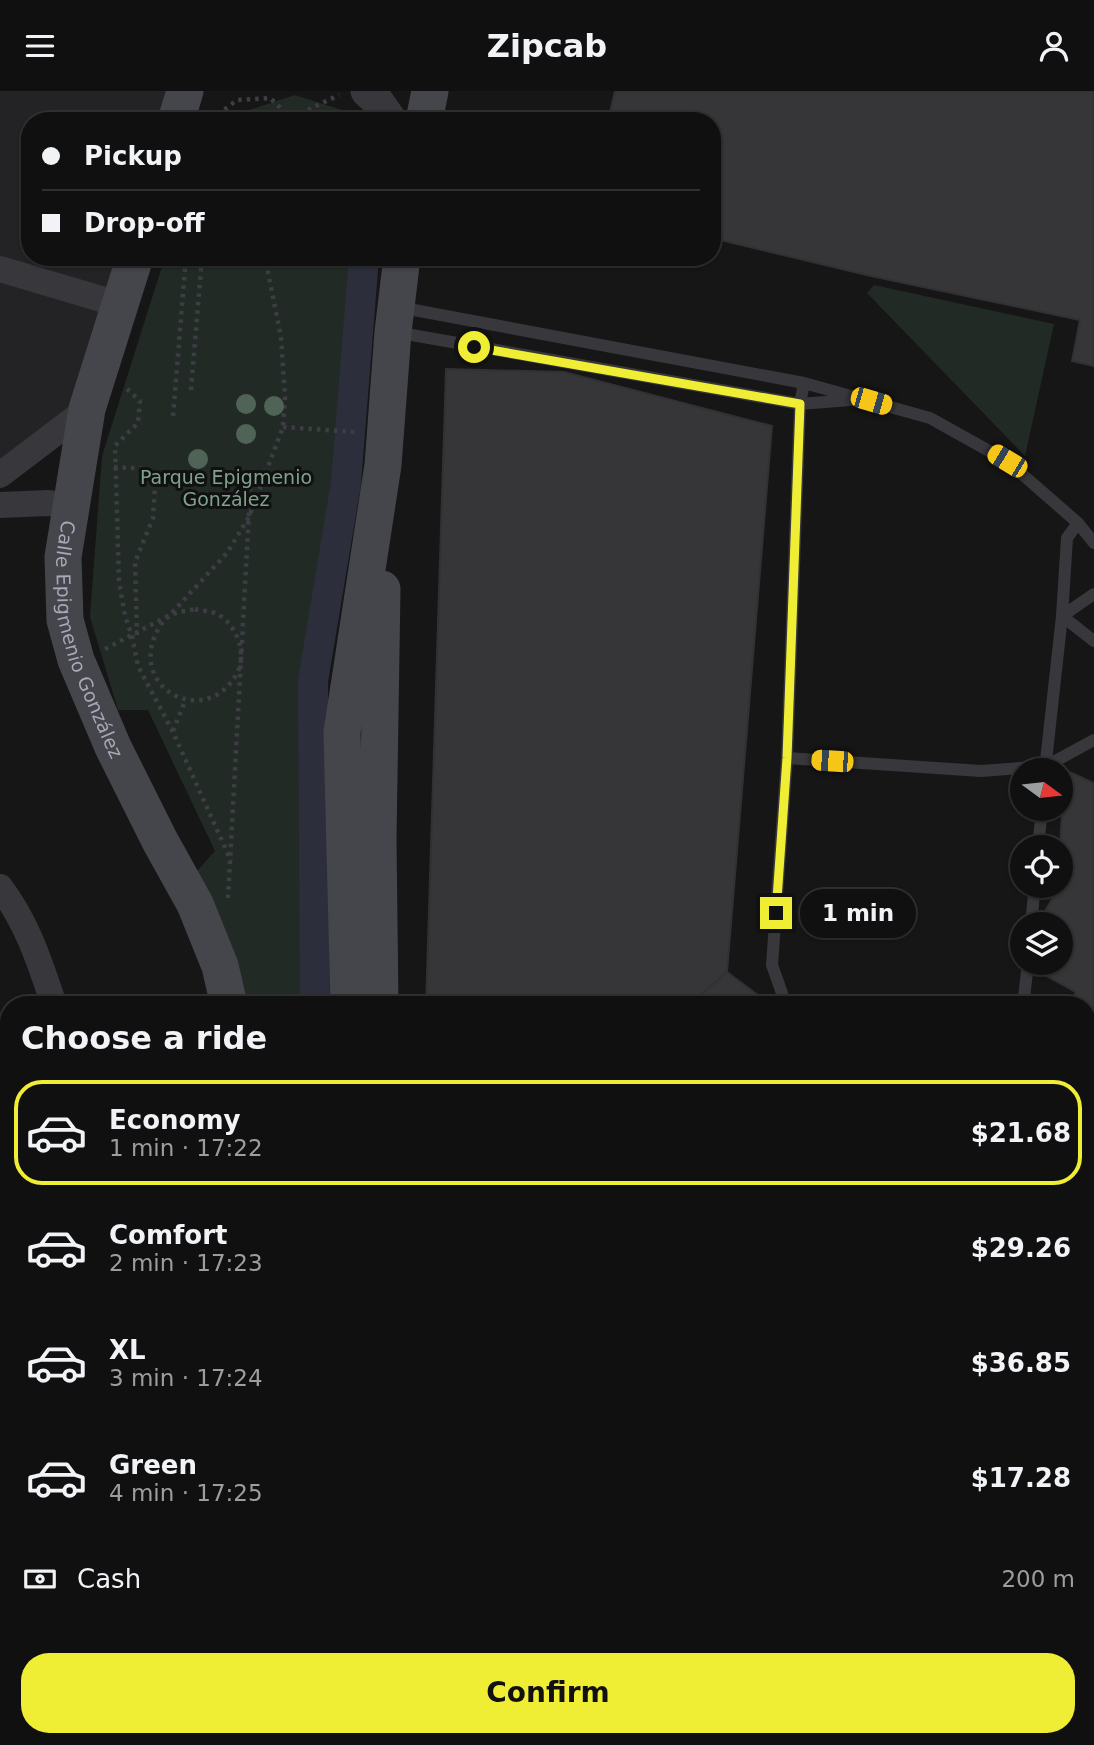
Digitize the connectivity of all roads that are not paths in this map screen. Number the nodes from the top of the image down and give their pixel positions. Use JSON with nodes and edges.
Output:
{"nodes":[{"id":1,"x":430,"y":91,"type":"edge"},
{"id":2,"x":426,"y":112,"type":"edge"},
{"id":3,"x":132,"y":266,"type":"edge"},
{"id":4,"x":401,"y":266,"type":"edge"},
{"id":5,"x":0,"y":269,"type":"edge"},
{"id":6,"x":121,"y":305,"type":"junction"},
{"id":7,"x":394,"y":320,"type":"junction"},
{"id":8,"x":804,"y":383,"type":"junction"},
{"id":9,"x":858,"y":399,"type":"junction"},
{"id":10,"x":800,"y":404,"type":"junction"},
{"id":11,"x":87,"y":409,"type":"junction"},
{"id":12,"x":383,"y":465,"type":"junction"},
{"id":13,"x":0,"y":475,"type":"edge"},
{"id":14,"x":0,"y":505,"type":"edge"},
{"id":15,"x":70,"y":506,"type":"junction"},
{"id":16,"x":1078,"y":523,"type":"junction"},
{"id":17,"x":1094,"y":543,"type":"edge"},
{"id":18,"x":1094,"y":594,"type":"edge"},
{"id":19,"x":1062,"y":616,"type":"junction"},
{"id":20,"x":1094,"y":641,"type":"edge"},
{"id":21,"x":1094,"y":740,"type":"edge"},
{"id":22,"x":787,"y":758,"type":"junction"},
{"id":23,"x":1047,"y":758,"type":"edge"},
{"id":24,"x":1063,"y":758,"type":"edge"},
{"id":25,"x":1010,"y":770,"type":"edge"},
{"id":26,"x":0,"y":887,"type":"edge"},
{"id":27,"x":1027,"y":975,"type":"edge"},
{"id":28,"x":51,"y":996,"type":"edge"},
{"id":29,"x":227,"y":996,"type":"edge"},
{"id":30,"x":349,"y":996,"type":"edge"},
{"id":31,"x":380,"y":996,"type":"edge"},
{"id":32,"x":784,"y":996,"type":"edge"},
{"id":33,"x":1024,"y":996,"type":"edge"}],
"edges":[{"from":1,"to":2,"type":"main road"},
{"from":3,"to":6,"type":"main road","name":"Calle Epigmenio González"},
{"from":4,"to":7,"type":"main road"},
{"from":5,"to":6,"type":"street"},
{"from":6,"to":11,"type":"main road","name":"Calle Epigmenio González"},
{"from":7,"to":8,"type":"lane"},
{"from":7,"to":10,"type":"lane"},
{"from":7,"to":12,"type":"main road"},
{"from":8,"to":9,"type":"lane"},
{"from":8,"to":10,"type":"lane"},
{"from":9,"to":10,"type":"lane"},
{"from":9,"to":16,"type":"lane"},
{"from":10,"to":22,"type":"lane"},
{"from":11,"to":13,"type":"street"},
{"from":11,"to":15,"type":"main road","name":"Calle Epigmenio González"},
{"from":12,"to":30,"type":"main road"},
{"from":12,"to":31,"type":"main road"},
{"from":14,"to":15,"type":"street"},
{"from":15,"to":29,"type":"main road","name":"Calle Epigmenio González"},
{"from":16,"to":17,"type":"lane"},
{"from":16,"to":19,"type":"lane"},
{"from":18,"to":19,"type":"lane"},
{"from":19,"to":20,"type":"lane"},
{"from":19,"to":23,"type":"lane"},
{"from":21,"to":24,"type":"lane"},
{"from":22,"to":25,"type":"lane"},
{"from":22,"to":32,"type":"lane"},
{"from":26,"to":28,"type":"street"},
{"from":27,"to":33,"type":"lane"}]}
